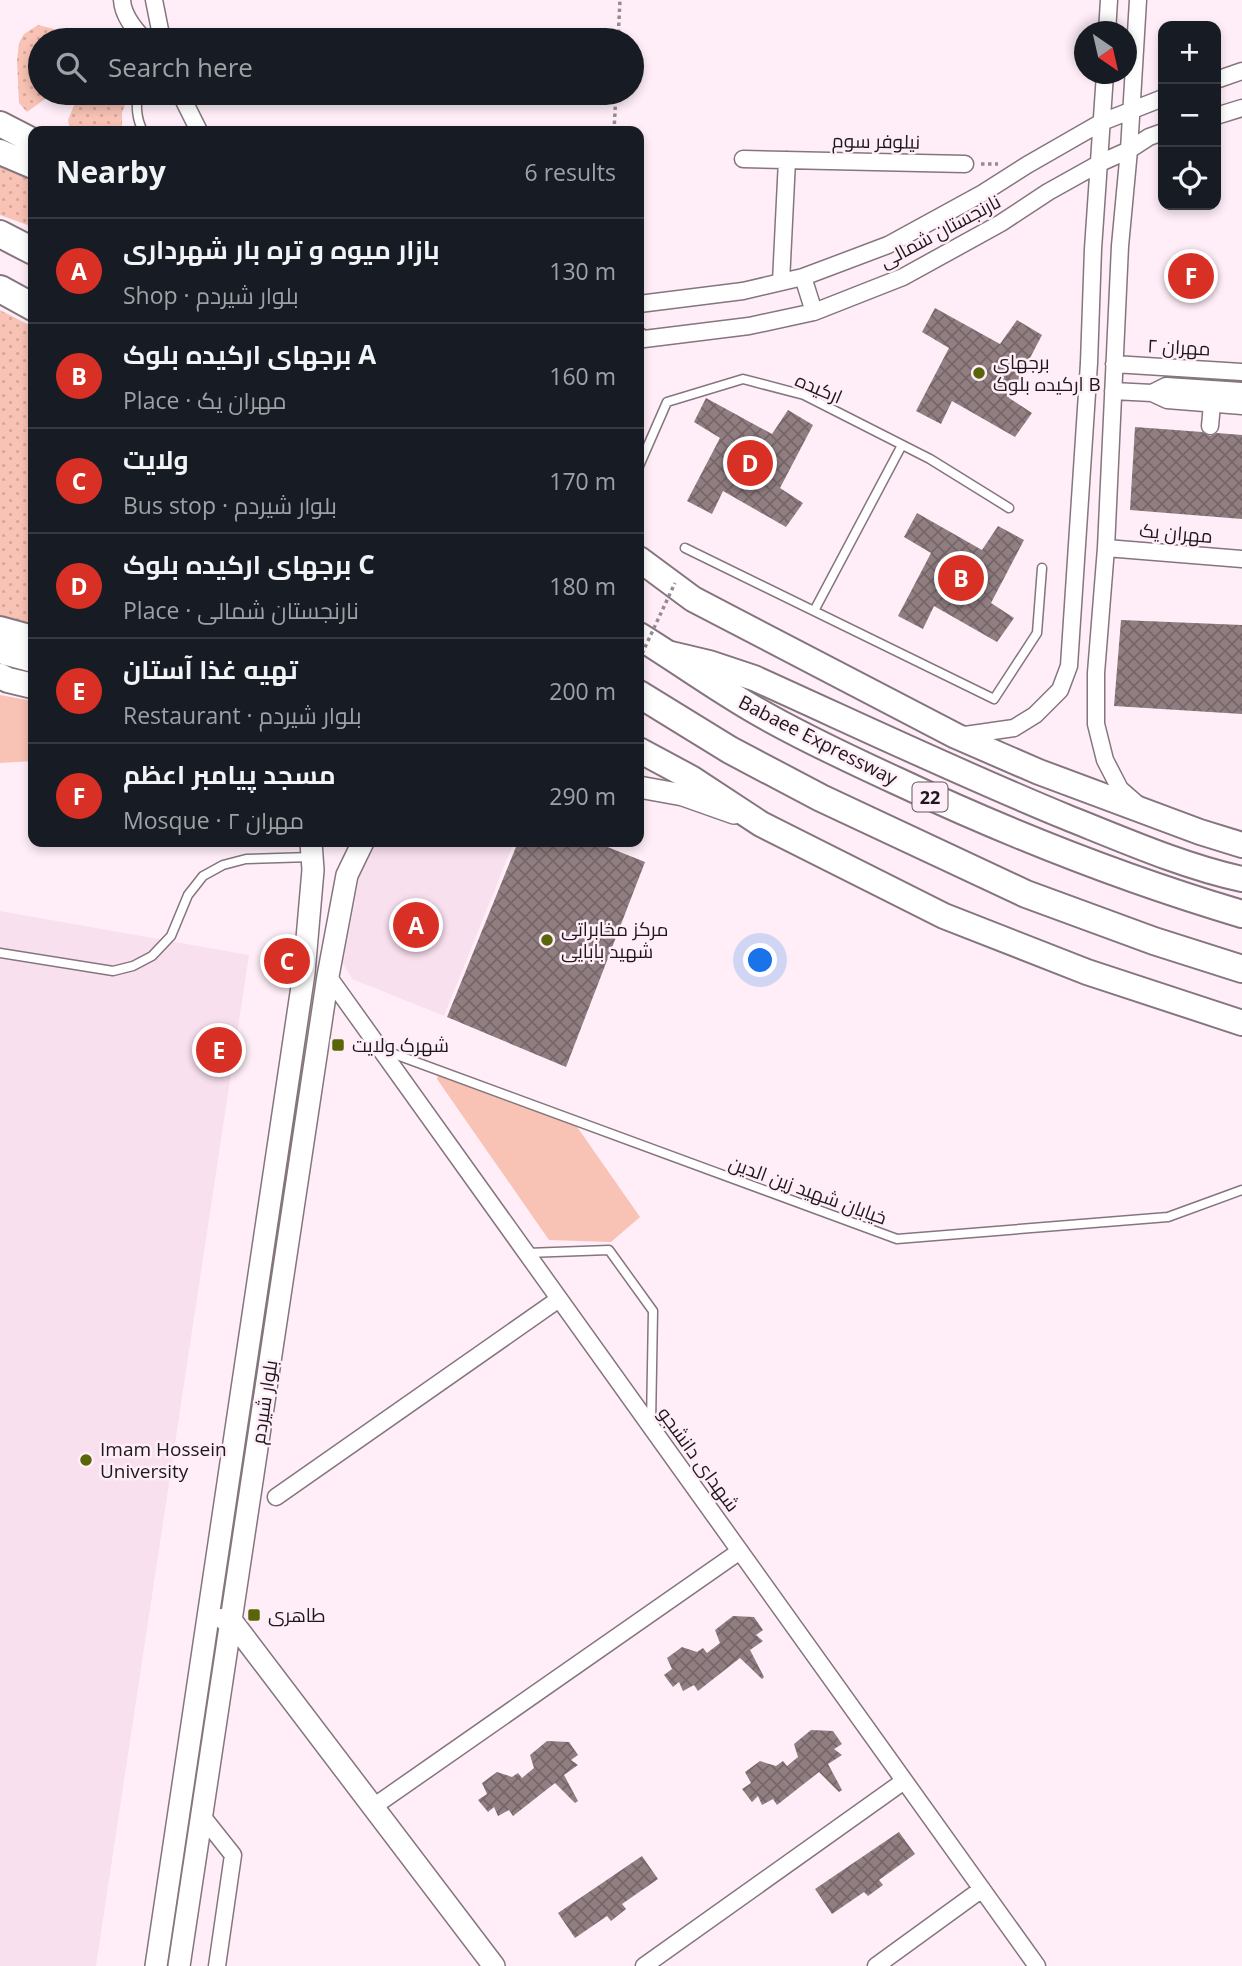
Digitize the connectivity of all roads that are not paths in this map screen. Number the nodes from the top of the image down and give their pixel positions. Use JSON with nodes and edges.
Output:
{"nodes":[{"id":1,"x":122,"y":0,"type":"edge"},
{"id":2,"x":154,"y":0,"type":"edge"},
{"id":3,"x":1109,"y":0,"type":"edge"},
{"id":4,"x":1138,"y":0,"type":"edge"},
{"id":5,"x":1108,"y":21,"type":"edge"},
{"id":6,"x":134,"y":28,"type":"edge"},
{"id":7,"x":160,"y":28,"type":"edge"},
{"id":8,"x":1242,"y":71,"type":"edge"},
{"id":9,"x":1221,"y":78,"type":"edge"},
{"id":10,"x":1104,"y":84,"type":"edge"},
{"id":11,"x":1158,"y":100,"type":"edge"},
{"id":12,"x":137,"y":105,"type":"edge"},
{"id":13,"x":186,"y":105,"type":"edge"},
{"id":14,"x":1242,"y":108,"type":"edge"},
{"id":15,"x":1131,"y":110,"type":"junction"},
{"id":16,"x":1221,"y":114,"type":"edge"},
{"id":17,"x":1102,"y":122,"type":"junction"},
{"id":18,"x":0,"y":124,"type":"edge"},
{"id":19,"x":141,"y":126,"type":"edge"},
{"id":20,"x":196,"y":126,"type":"edge"},
{"id":21,"x":1158,"y":134,"type":"edge"},
{"id":22,"x":28,"y":138,"type":"edge"},
{"id":23,"x":1129,"y":150,"type":"junction"},
{"id":24,"x":0,"y":152,"type":"edge"},
{"id":25,"x":743,"y":159,"type":"dead end"},
{"id":26,"x":787,"y":160,"type":"junction"},
{"id":27,"x":1100,"y":163,"type":"junction"},
{"id":28,"x":28,"y":164,"type":"edge"},
{"id":29,"x":965,"y":164,"type":"dead end"},
{"id":30,"x":803,"y":277,"type":"junction"},
{"id":31,"x":781,"y":282,"type":"junction"},
{"id":32,"x":0,"y":289,"type":"edge"},
{"id":33,"x":644,"y":303,"type":"edge"},
{"id":34,"x":28,"y":304,"type":"edge"},
{"id":35,"x":814,"y":312,"type":"junction"},
{"id":36,"x":644,"y":339,"type":"edge"},
{"id":37,"x":1114,"y":364,"type":"junction"},
{"id":38,"x":1242,"y":372,"type":"edge"},
{"id":39,"x":1113,"y":391,"type":"junction"},
{"id":40,"x":1242,"y":391,"type":"edge"},
{"id":41,"x":1227,"y":405,"type":"edge"},
{"id":42,"x":1210,"y":426,"type":"dead end"},
{"id":43,"x":902,"y":445,"type":"junction"},
{"id":44,"x":644,"y":455,"type":"edge"},
{"id":45,"x":1082,"y":463,"type":"junction"},
{"id":46,"x":1110,"y":464,"type":"junction"},
{"id":47,"x":1009,"y":508,"type":"dead end"},
{"id":48,"x":685,"y":548,"type":"dead end"},
{"id":49,"x":1107,"y":548,"type":"junction"},
{"id":50,"x":1242,"y":559,"type":"edge"},
{"id":51,"x":644,"y":560,"type":"edge"},
{"id":52,"x":1042,"y":568,"type":"dead end"},
{"id":53,"x":814,"y":611,"type":"junction"},
{"id":54,"x":0,"y":629,"type":"edge"},
{"id":55,"x":28,"y":637,"type":"edge"},
{"id":56,"x":644,"y":639,"type":"edge"},
{"id":57,"x":0,"y":651,"type":"edge"},
{"id":58,"x":666,"y":653,"type":"junction"},
{"id":59,"x":28,"y":659,"type":"edge"},
{"id":60,"x":1069,"y":666,"type":"junction"},
{"id":61,"x":1097,"y":673,"type":"junction"},
{"id":62,"x":3,"y":678,"type":"edge"},
{"id":63,"x":28,"y":685,"type":"edge"},
{"id":64,"x":644,"y":697,"type":"edge"},
{"id":65,"x":956,"y":736,"type":"junction"},
{"id":66,"x":644,"y":753,"type":"edge"},
{"id":67,"x":644,"y":788,"type":"edge"},
{"id":68,"x":1147,"y":812,"type":"junction"},
{"id":69,"x":761,"y":824,"type":"junction"},
{"id":70,"x":1242,"y":845,"type":"edge"},
{"id":71,"x":362,"y":847,"type":"edge"},
{"id":72,"x":312,"y":856,"type":"edge"},
{"id":73,"x":1242,"y":879,"type":"edge"},
{"id":74,"x":352,"y":880,"type":"junction"},
{"id":75,"x":1242,"y":914,"type":"edge"},
{"id":76,"x":0,"y":953,"type":"edge"},
{"id":77,"x":1242,"y":969,"type":"edge"},
{"id":78,"x":328,"y":976,"type":"junction"},
{"id":79,"x":1203,"y":1010,"type":"junction"},
{"id":80,"x":1242,"y":1015,"type":"edge"},
{"id":81,"x":1242,"y":1023,"type":"edge"},
{"id":82,"x":380,"y":1048,"type":"junction"},
{"id":83,"x":1242,"y":1190,"type":"edge"},
{"id":84,"x":526,"y":1253,"type":"junction"},
{"id":85,"x":559,"y":1299,"type":"junction"},
{"id":86,"x":650,"y":1427,"type":"junction"},
{"id":87,"x":276,"y":1497,"type":"dead end"},
{"id":88,"x":740,"y":1551,"type":"junction"},
{"id":89,"x":208,"y":1616,"type":"junction"},
{"id":90,"x":231,"y":1620,"type":"junction"},
{"id":91,"x":904,"y":1780,"type":"junction"},
{"id":92,"x":373,"y":1807,"type":"junction"},
{"id":93,"x":202,"y":1816,"type":"junction"},
{"id":94,"x":982,"y":1889,"type":"junction"},
{"id":95,"x":156,"y":1966,"type":"edge"},
{"id":96,"x":180,"y":1966,"type":"edge"},
{"id":97,"x":216,"y":1966,"type":"edge"},
{"id":98,"x":494,"y":1966,"type":"edge"},
{"id":99,"x":643,"y":1966,"type":"edge"},
{"id":100,"x":876,"y":1966,"type":"edge"},
{"id":101,"x":1037,"y":1966,"type":"edge"}],
"edges":[{"from":1,"to":6,"type":"street"},
{"from":2,"to":7,"type":"street"},
{"from":3,"to":5,"type":"street"},
{"from":4,"to":15,"type":"street"},
{"from":8,"to":9,"type":"street"},
{"from":10,"to":17,"type":"street"},
{"from":11,"to":15,"type":"street","name":"نارنجستان شمالی"},
{"from":12,"to":19,"type":"lane"},
{"from":13,"to":20,"type":"street"},
{"from":14,"to":16,"type":"street"},
{"from":15,"to":17,"type":"street","name":"نارنجستان شمالی"},
{"from":15,"to":23,"type":"street"},
{"from":17,"to":27,"type":"street"},
{"from":17,"to":30,"type":"street","name":"نارنجستان شمالی"},
{"from":18,"to":22,"type":"main road"},
{"from":21,"to":23,"type":"street","name":"نارنجستان شمالی"},
{"from":23,"to":27,"type":"street","name":"نارنجستان شمالی"},
{"from":23,"to":37,"type":"street"},
{"from":24,"to":28,"type":"main road"},
{"from":25,"to":26,"type":"street","name":"نیلوفر سوم"},
{"from":26,"to":29,"type":"street","name":"نیلوفر سوم"},
{"from":26,"to":31,"type":"street"},
{"from":27,"to":35,"type":"street","name":"نارنجستان شمالی"},
{"from":27,"to":45,"type":"street"},
{"from":30,"to":31,"type":"street","name":"نارنجستان شمالی"},
{"from":30,"to":35,"type":"street"},
{"from":31,"to":33,"type":"street","name":"نارنجستان شمالی"},
{"from":32,"to":34,"type":"highway"},
{"from":35,"to":36,"type":"street","name":"نارنجستان شمالی"},
{"from":37,"to":38,"type":"street","name":"مهران ۲"},
{"from":37,"to":39,"type":"street"},
{"from":39,"to":41,"type":"street"},
{"from":39,"to":46,"type":"street"},
{"from":40,"to":41,"type":"street"},
{"from":41,"to":42,"type":"street"},
{"from":43,"to":44,"type":"lane","name":"ارکیده"},
{"from":43,"to":47,"type":"lane","name":"ارکیده"},
{"from":43,"to":53,"type":"lane"},
{"from":45,"to":46,"type":"street"},
{"from":45,"to":60,"type":"street"},
{"from":46,"to":49,"type":"street"},
{"from":48,"to":53,"type":"lane"},
{"from":49,"to":50,"type":"street","name":"مهران یک"},
{"from":49,"to":61,"type":"street"},
{"from":51,"to":65,"type":"main road"},
{"from":52,"to":53,"type":"lane"},
{"from":54,"to":55,"type":"main road"},
{"from":56,"to":58,"type":"highway","name":"Babaee Expressway","number":"22"},
{"from":57,"to":59,"type":"main road"},
{"from":58,"to":73,"type":"main road"},
{"from":58,"to":75,"type":"highway","name":"Babaee Expressway","number":"22"},
{"from":60,"to":61,"type":"street"},
{"from":60,"to":65,"type":"street"},
{"from":61,"to":68,"type":"street"},
{"from":62,"to":63,"type":"main road"},
{"from":64,"to":77,"type":"highway","number":"22"},
{"from":65,"to":68,"type":"main road"},
{"from":66,"to":69,"type":"main road"},
{"from":67,"to":69,"type":"main road"},
{"from":68,"to":70,"type":"main road"},
{"from":69,"to":79,"type":"main road"},
{"from":71,"to":74,"type":"main road","name":"بلوار شیردم"},
{"from":72,"to":74,"type":"main road"},
{"from":72,"to":76,"type":"lane"},
{"from":72,"to":89,"type":"main road","name":"بلوار شیردم"},
{"from":74,"to":78,"type":"main road","name":"بلوار شیردم"},
{"from":78,"to":82,"type":"street","name":"شهدای دانشجو"},
{"from":78,"to":90,"type":"main road","name":"بلوار شیردم"},
{"from":79,"to":80,"type":"main road"},
{"from":79,"to":81,"type":"main road"},
{"from":82,"to":83,"type":"lane","name":"خیابان شهید زین الدین"},
{"from":82,"to":84,"type":"street","name":"شهدای دانشجو"},
{"from":84,"to":85,"type":"street","name":"شهدای دانشجو"},
{"from":84,"to":86,"type":"lane"},
{"from":85,"to":86,"type":"street","name":"شهدای دانشجو"},
{"from":85,"to":87,"type":"street"},
{"from":86,"to":88,"type":"street","name":"شهدای دانشجو"},
{"from":88,"to":91,"type":"street","name":"شهدای دانشجو"},
{"from":88,"to":92,"type":"street"},
{"from":89,"to":90,"type":"main road"},
{"from":89,"to":95,"type":"main road","name":"بلوار شیردم"},
{"from":90,"to":92,"type":"main road"},
{"from":90,"to":93,"type":"main road","name":"بلوار شیردم"},
{"from":91,"to":94,"type":"street","name":"شهدای دانشجو"},
{"from":91,"to":99,"type":"street"},
{"from":92,"to":98,"type":"main road"},
{"from":93,"to":96,"type":"main road","name":"بلوار شیردم"},
{"from":93,"to":97,"type":"street"},
{"from":94,"to":100,"type":"street"},
{"from":94,"to":101,"type":"street","name":"شهدای دانشجو"}]}
